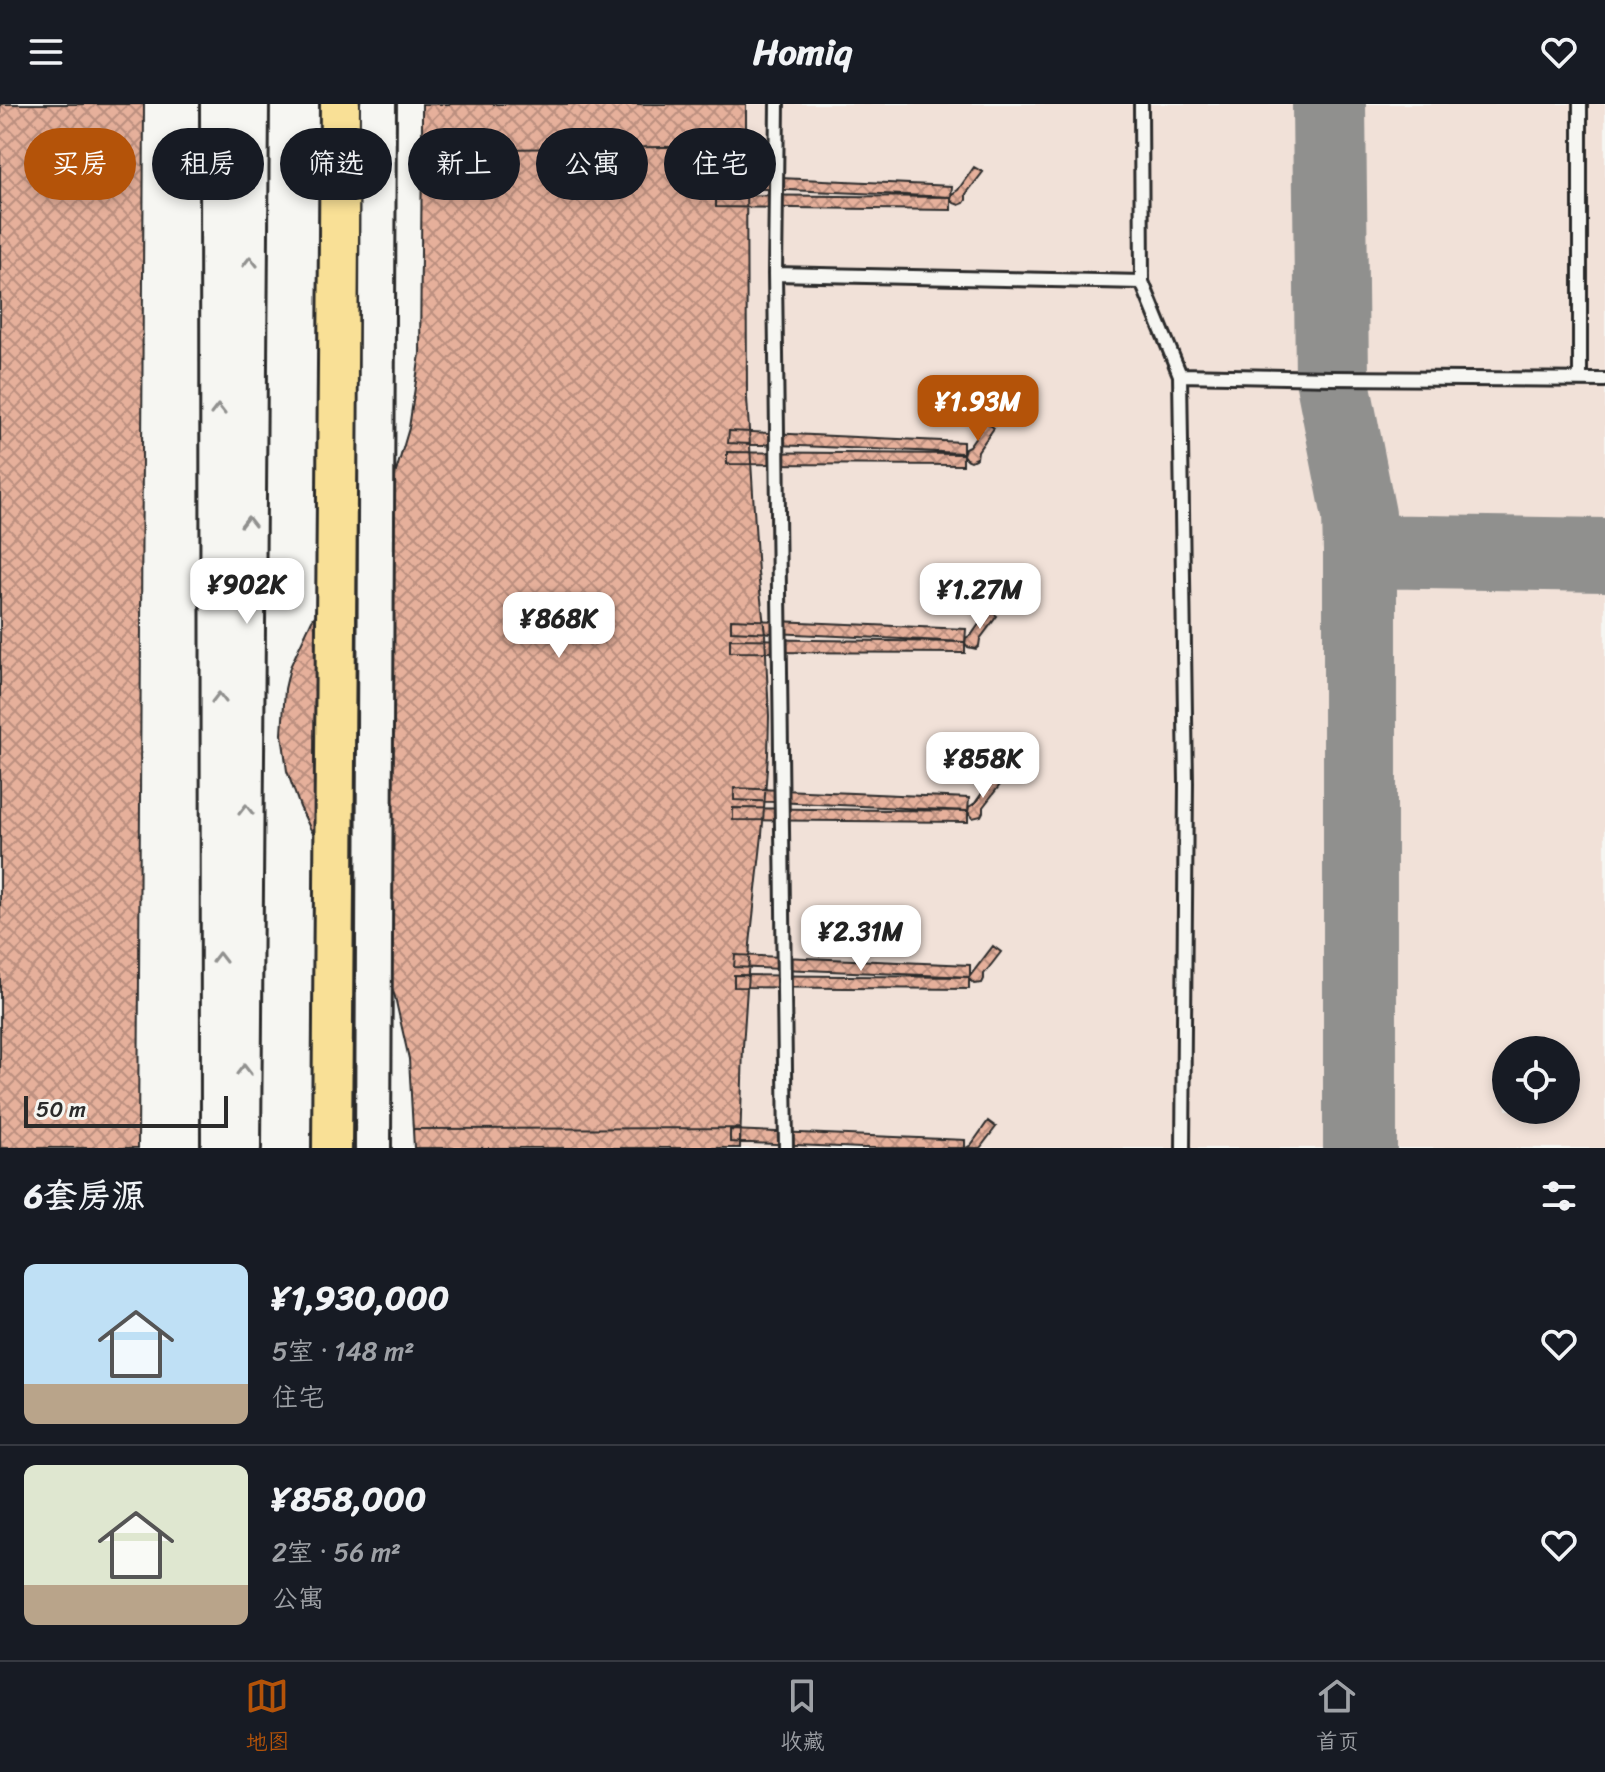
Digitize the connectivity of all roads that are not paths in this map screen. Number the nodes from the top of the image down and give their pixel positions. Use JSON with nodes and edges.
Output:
{"nodes":[{"id":1,"x":218,"y":104,"type":"edge"},
{"id":2,"x":251,"y":104,"type":"edge"},
{"id":3,"x":321,"y":104,"type":"edge"},
{"id":4,"x":340,"y":104,"type":"edge"},
{"id":5,"x":364,"y":104,"type":"edge"},
{"id":6,"x":378,"y":104,"type":"edge"},
{"id":7,"x":777,"y":104,"type":"edge"},
{"id":8,"x":1141,"y":104,"type":"edge"},
{"id":9,"x":1580,"y":104,"type":"edge"},
{"id":10,"x":775,"y":274,"type":"junction"},
{"id":11,"x":1142,"y":282,"type":"junction"},
{"id":12,"x":1180,"y":375,"type":"junction"},
{"id":13,"x":1580,"y":379,"type":"junction"},
{"id":14,"x":1605,"y":380,"type":"edge"},
{"id":15,"x":219,"y":1148,"type":"edge"},
{"id":16,"x":243,"y":1148,"type":"edge"},
{"id":17,"x":315,"y":1148,"type":"edge"},
{"id":18,"x":332,"y":1148,"type":"edge"},
{"id":19,"x":357,"y":1148,"type":"edge"},
{"id":20,"x":373,"y":1148,"type":"edge"},
{"id":21,"x":786,"y":1148,"type":"edge"},
{"id":22,"x":1183,"y":1148,"type":"edge"}],
"edges":[{"from":15,"to":1,"type":"street","one_way":true},
{"from":16,"to":2,"type":"street","one_way":true},
{"from":3,"to":17,"type":"street"},
{"from":4,"to":18,"type":"main road"},
{"from":5,"to":19,"type":"main road"},
{"from":6,"to":20,"type":"street"},
{"from":7,"to":10,"type":"lane"},
{"from":8,"to":11,"type":"lane"},
{"from":9,"to":13,"type":"lane"},
{"from":10,"to":11,"type":"lane"},
{"from":10,"to":21,"type":"lane"},
{"from":11,"to":12,"type":"lane"},
{"from":12,"to":13,"type":"lane"},
{"from":12,"to":22,"type":"lane"},
{"from":13,"to":14,"type":"lane"}]}
